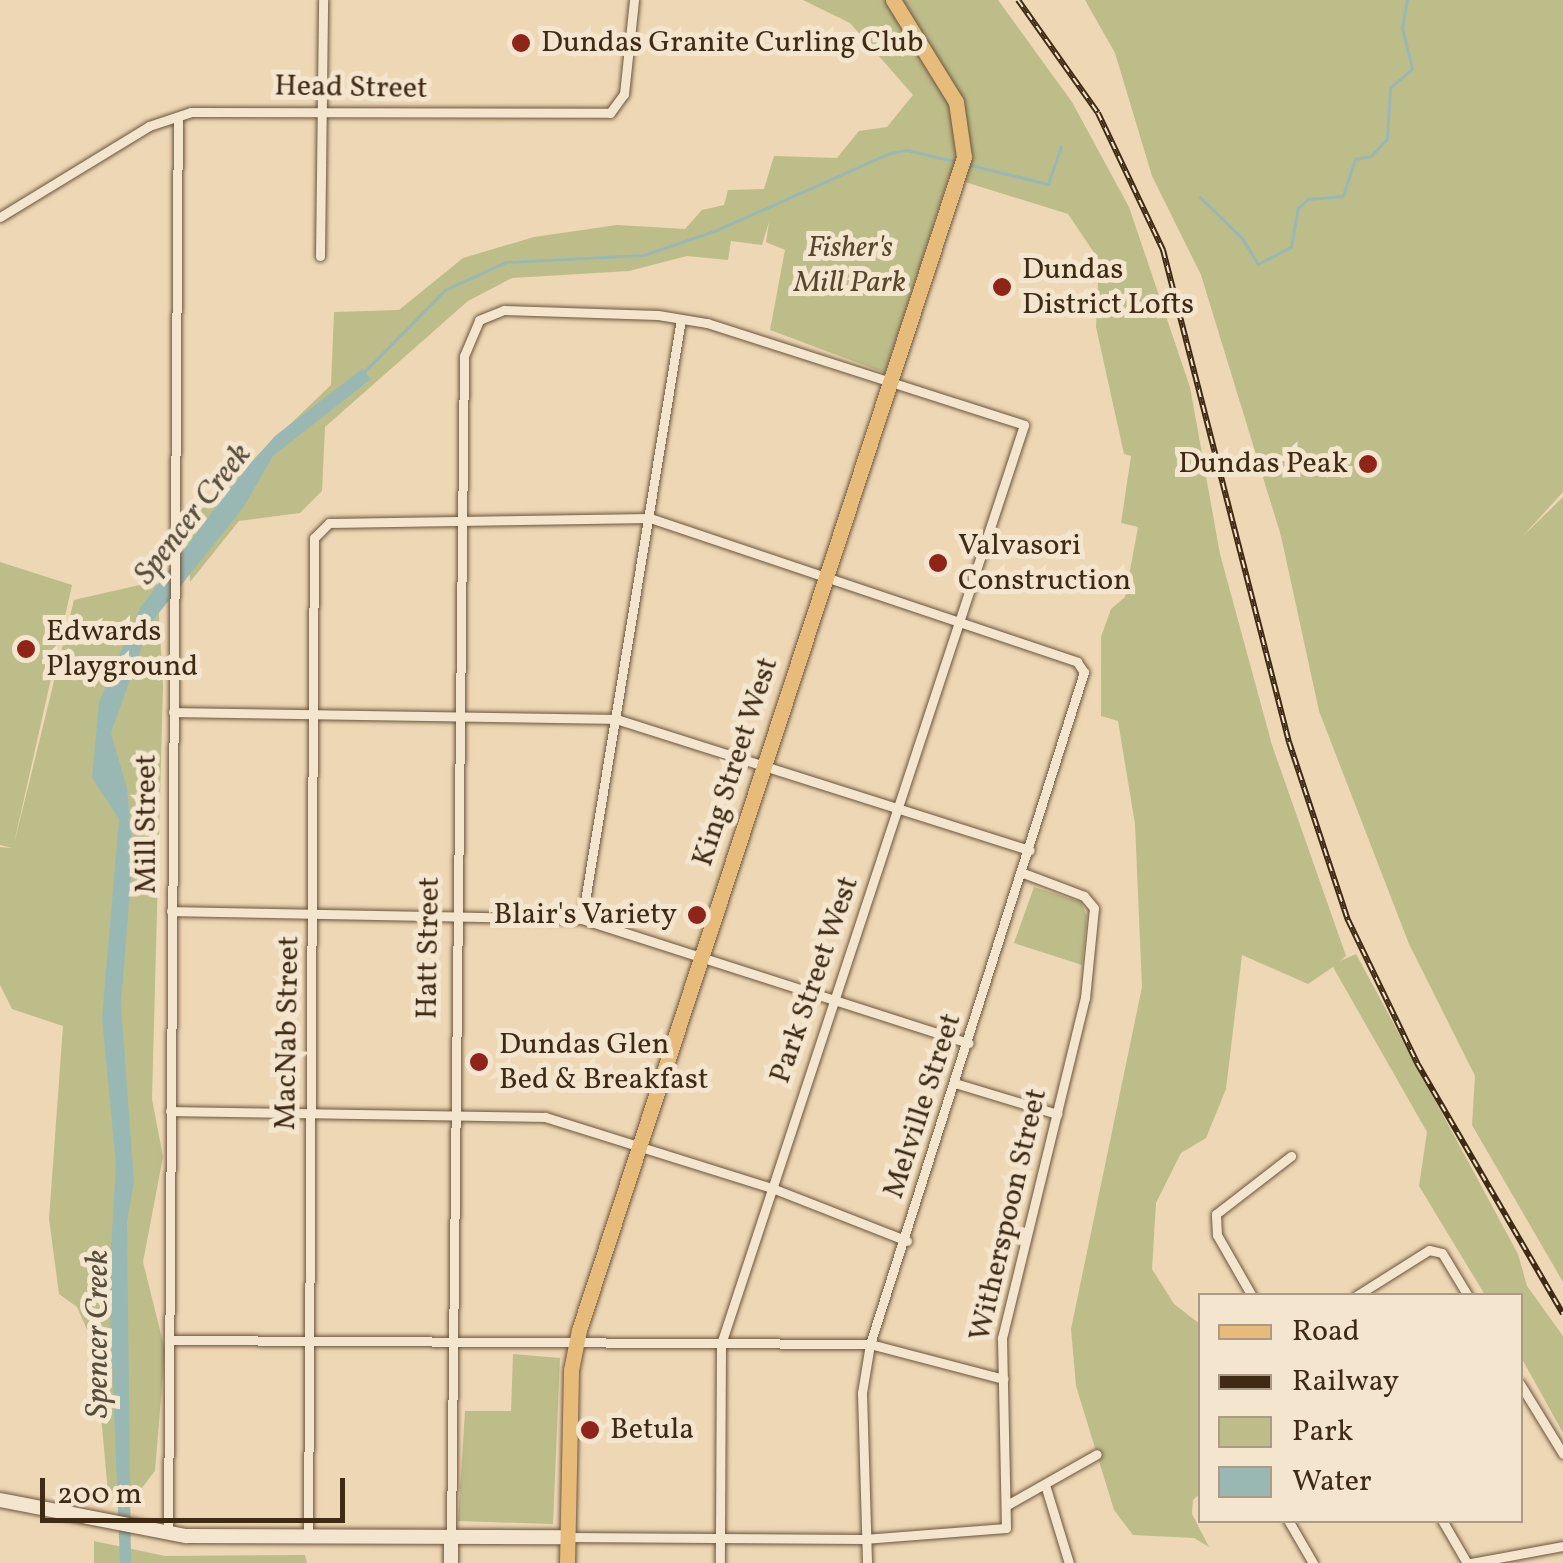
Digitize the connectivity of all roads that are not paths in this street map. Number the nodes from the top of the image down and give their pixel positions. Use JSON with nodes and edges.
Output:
{"nodes":[{"id":1,"x":324,"y":0,"type":"edge"},
{"id":2,"x":634,"y":0,"type":"edge"},
{"id":3,"x":893,"y":0,"type":"edge"},
{"id":4,"x":322,"y":113,"type":"junction"},
{"id":5,"x":178,"y":116,"type":"junction"},
{"id":6,"x":0,"y":217,"type":"edge"},
{"id":7,"x":320,"y":256,"type":"dead end"},
{"id":8,"x":681,"y":319,"type":"junction"},
{"id":9,"x":888,"y":386,"type":"junction"},
{"id":10,"x":460,"y":517,"type":"junction"},
{"id":11,"x":650,"y":518,"type":"junction"},
{"id":12,"x":826,"y":574,"type":"junction"},
{"id":13,"x":959,"y":620,"type":"junction"},
{"id":14,"x":173,"y":712,"type":"junction"},
{"id":15,"x":317,"y":713,"type":"junction"},
{"id":16,"x":460,"y":715,"type":"junction"},
{"id":17,"x":616,"y":719,"type":"junction"},
{"id":18,"x":764,"y":765,"type":"junction"},
{"id":19,"x":899,"y":809,"type":"junction"},
{"id":20,"x":1030,"y":850,"type":"junction"},
{"id":21,"x":1023,"y":873,"type":"junction"},
{"id":22,"x":171,"y":911,"type":"junction"},
{"id":23,"x":314,"y":914,"type":"junction"},
{"id":24,"x":457,"y":916,"type":"junction"},
{"id":25,"x":582,"y":919,"type":"junction"},
{"id":26,"x":701,"y":955,"type":"junction"},
{"id":27,"x":834,"y":1000,"type":"junction"},
{"id":28,"x":969,"y":1043,"type":"junction"},
{"id":29,"x":955,"y":1084,"type":"junction"},
{"id":30,"x":170,"y":1111,"type":"junction"},
{"id":31,"x":313,"y":1114,"type":"junction"},
{"id":32,"x":1057,"y":1114,"type":"junction"},
{"id":33,"x":455,"y":1117,"type":"junction"},
{"id":34,"x":640,"y":1146,"type":"junction"},
{"id":35,"x":1291,"y":1156,"type":"dead end"},
{"id":36,"x":772,"y":1188,"type":"junction"},
{"id":37,"x":907,"y":1241,"type":"junction"},
{"id":38,"x":1250,"y":1293,"type":"edge"},
{"id":39,"x":1361,"y":1293,"type":"edge"},
{"id":40,"x":1466,"y":1293,"type":"edge"},
{"id":41,"x":310,"y":1339,"type":"junction"},
{"id":42,"x":170,"y":1340,"type":"junction"},
{"id":43,"x":454,"y":1342,"type":"junction"},
{"id":44,"x":577,"y":1342,"type":"junction"},
{"id":45,"x":721,"y":1344,"type":"junction"},
{"id":46,"x":870,"y":1344,"type":"junction"},
{"id":47,"x":1003,"y":1379,"type":"junction"},
{"id":48,"x":1523,"y":1389,"type":"edge"},
{"id":49,"x":1096,"y":1454,"type":"dead end"},
{"id":50,"x":1563,"y":1454,"type":"edge"},
{"id":51,"x":1046,"y":1488,"type":"junction"},
{"id":52,"x":0,"y":1500,"type":"edge"},
{"id":53,"x":1007,"y":1505,"type":"junction"},
{"id":54,"x":1290,"y":1523,"type":"edge"},
{"id":55,"x":1444,"y":1523,"type":"edge"},
{"id":56,"x":168,"y":1532,"type":"junction"},
{"id":57,"x":308,"y":1538,"type":"junction"},
{"id":58,"x":451,"y":1538,"type":"junction"},
{"id":59,"x":567,"y":1538,"type":"junction"},
{"id":60,"x":864,"y":1538,"type":"junction"},
{"id":61,"x":720,"y":1539,"type":"junction"},
{"id":62,"x":1563,"y":1546,"type":"edge"},
{"id":63,"x":451,"y":1563,"type":"edge"},
{"id":64,"x":566,"y":1563,"type":"edge"},
{"id":65,"x":720,"y":1563,"type":"edge"},
{"id":66,"x":867,"y":1563,"type":"edge"},
{"id":67,"x":1070,"y":1563,"type":"edge"},
{"id":68,"x":1312,"y":1563,"type":"edge"},
{"id":69,"x":1469,"y":1563,"type":"edge"}],
"edges":[{"from":1,"to":4,"type":"street"},
{"from":2,"to":4,"type":"street","name":"Head Street"},
{"from":3,"to":9,"type":"main road","name":"King Street West"},
{"from":4,"to":5,"type":"street","name":"Head Street"},
{"from":4,"to":7,"type":"street"},
{"from":5,"to":6,"type":"street","name":"Head Street"},
{"from":5,"to":14,"type":"street","name":"Mill Street"},
{"from":8,"to":9,"type":"street"},
{"from":8,"to":10,"type":"street","name":"Hatt Street"},
{"from":8,"to":11,"type":"street"},
{"from":9,"to":12,"type":"main road","name":"King Street West"},
{"from":9,"to":13,"type":"street","name":"Park Street West"},
{"from":10,"to":11,"type":"street"},
{"from":10,"to":15,"type":"street","name":"MacNab Street"},
{"from":10,"to":16,"type":"street","name":"Hatt Street"},
{"from":11,"to":12,"type":"street"},
{"from":11,"to":17,"type":"street"},
{"from":12,"to":13,"type":"street"},
{"from":12,"to":18,"type":"main road","name":"King Street West"},
{"from":13,"to":19,"type":"street","name":"Park Street West"},
{"from":13,"to":20,"type":"street","name":"Melville Street"},
{"from":14,"to":15,"type":"street"},
{"from":14,"to":22,"type":"street","name":"Mill Street"},
{"from":15,"to":16,"type":"street"},
{"from":15,"to":23,"type":"street","name":"MacNab Street"},
{"from":16,"to":17,"type":"street"},
{"from":16,"to":24,"type":"street","name":"Hatt Street"},
{"from":17,"to":18,"type":"street"},
{"from":17,"to":25,"type":"street"},
{"from":18,"to":19,"type":"street"},
{"from":18,"to":26,"type":"main road","name":"King Street West"},
{"from":19,"to":20,"type":"street"},
{"from":19,"to":27,"type":"street","name":"Park Street West"},
{"from":20,"to":21,"type":"street","name":"Melville Street"},
{"from":21,"to":28,"type":"street","name":"Melville Street"},
{"from":21,"to":32,"type":"street","name":"Witherspoon Street"},
{"from":22,"to":23,"type":"street"},
{"from":22,"to":30,"type":"street","name":"Mill Street"},
{"from":23,"to":24,"type":"street"},
{"from":23,"to":31,"type":"street","name":"MacNab Street"},
{"from":24,"to":25,"type":"street"},
{"from":24,"to":33,"type":"street","name":"Hatt Street"},
{"from":25,"to":26,"type":"street"},
{"from":26,"to":27,"type":"street"},
{"from":26,"to":34,"type":"main road","name":"King Street West"},
{"from":27,"to":28,"type":"street"},
{"from":27,"to":36,"type":"street","name":"Park Street West"},
{"from":28,"to":29,"type":"street","name":"Melville Street"},
{"from":29,"to":32,"type":"street"},
{"from":29,"to":37,"type":"street","name":"Melville Street"},
{"from":30,"to":31,"type":"street"},
{"from":30,"to":42,"type":"street","name":"Mill Street"},
{"from":31,"to":33,"type":"street"},
{"from":31,"to":41,"type":"street","name":"MacNab Street"},
{"from":32,"to":47,"type":"street","name":"Witherspoon Street"},
{"from":33,"to":34,"type":"street"},
{"from":33,"to":43,"type":"street","name":"Hatt Street"},
{"from":34,"to":36,"type":"street"},
{"from":34,"to":44,"type":"main road","name":"King Street West"},
{"from":35,"to":38,"type":"street"},
{"from":36,"to":37,"type":"street"},
{"from":36,"to":45,"type":"street","name":"Park Street West"},
{"from":37,"to":46,"type":"street","name":"Melville Street"},
{"from":39,"to":40,"type":"street"},
{"from":41,"to":42,"type":"street"},
{"from":41,"to":43,"type":"street"},
{"from":41,"to":57,"type":"street","name":"MacNab Street"},
{"from":42,"to":56,"type":"street","name":"Mill Street"},
{"from":43,"to":44,"type":"street"},
{"from":43,"to":58,"type":"street","name":"Hatt Street"},
{"from":44,"to":45,"type":"street"},
{"from":44,"to":59,"type":"main road","name":"King Street West"},
{"from":45,"to":46,"type":"street"},
{"from":45,"to":61,"type":"street","name":"Park Street West"},
{"from":46,"to":47,"type":"street"},
{"from":46,"to":60,"type":"street","name":"Melville Street"},
{"from":47,"to":53,"type":"street","name":"Witherspoon Street"},
{"from":48,"to":50,"type":"street"},
{"from":49,"to":51,"type":"street"},
{"from":51,"to":53,"type":"street"},
{"from":51,"to":67,"type":"street"},
{"from":52,"to":56,"type":"street"},
{"from":53,"to":60,"type":"street","name":"Witherspoon Street"},
{"from":54,"to":68,"type":"street"},
{"from":55,"to":69,"type":"street"},
{"from":56,"to":57,"type":"street"},
{"from":57,"to":58,"type":"street"},
{"from":58,"to":59,"type":"street"},
{"from":58,"to":63,"type":"street","name":"Hatt Street"},
{"from":59,"to":61,"type":"street"},
{"from":59,"to":64,"type":"main road","name":"King Street West"},
{"from":60,"to":61,"type":"street"},
{"from":60,"to":66,"type":"street","name":"Melville Street"},
{"from":61,"to":65,"type":"street","name":"Park Street West"},
{"from":62,"to":69,"type":"street"}]}
